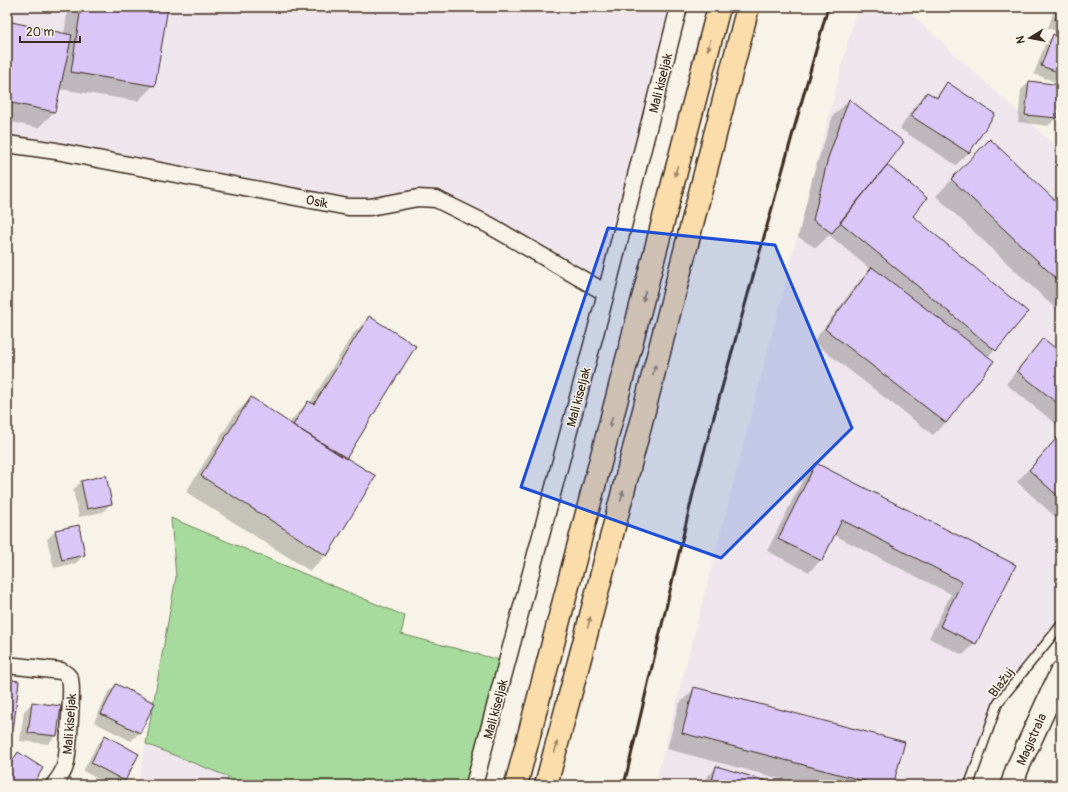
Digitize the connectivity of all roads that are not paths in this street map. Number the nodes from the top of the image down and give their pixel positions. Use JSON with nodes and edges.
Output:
{"nodes":[{"id":1,"x":679,"y":7,"type":"edge"},
{"id":2,"x":719,"y":7,"type":"edge"},
{"id":3,"x":748,"y":7,"type":"edge"},
{"id":4,"x":7,"y":144,"type":"edge"},
{"id":5,"x":606,"y":293,"type":"junction"},
{"id":6,"x":1061,"y":625,"type":"edge"},
{"id":7,"x":7,"y":665,"type":"edge"},
{"id":8,"x":1061,"y":673,"type":"edge"},
{"id":9,"x":54,"y":785,"type":"edge"},
{"id":10,"x":474,"y":785,"type":"edge"},
{"id":11,"x":516,"y":785,"type":"edge"},
{"id":12,"x":546,"y":785,"type":"edge"},
{"id":13,"x":969,"y":785,"type":"edge"},
{"id":14,"x":1012,"y":785,"type":"edge"}],
"edges":[{"from":1,"to":5,"type":"street","name":"Mali kiseljak"},
{"from":2,"to":11,"type":"highway","one_way":true},
{"from":12,"to":3,"type":"highway","one_way":true},
{"from":4,"to":5,"type":"street","name":"Osik"},
{"from":5,"to":10,"type":"street","name":"Mali kiseljak"},
{"from":6,"to":13,"type":"lane","name":"Blažuj"},
{"from":7,"to":9,"type":"street","name":"Mali kiseljak"},
{"from":8,"to":14,"type":"main road","name":"Magistrala"}]}
